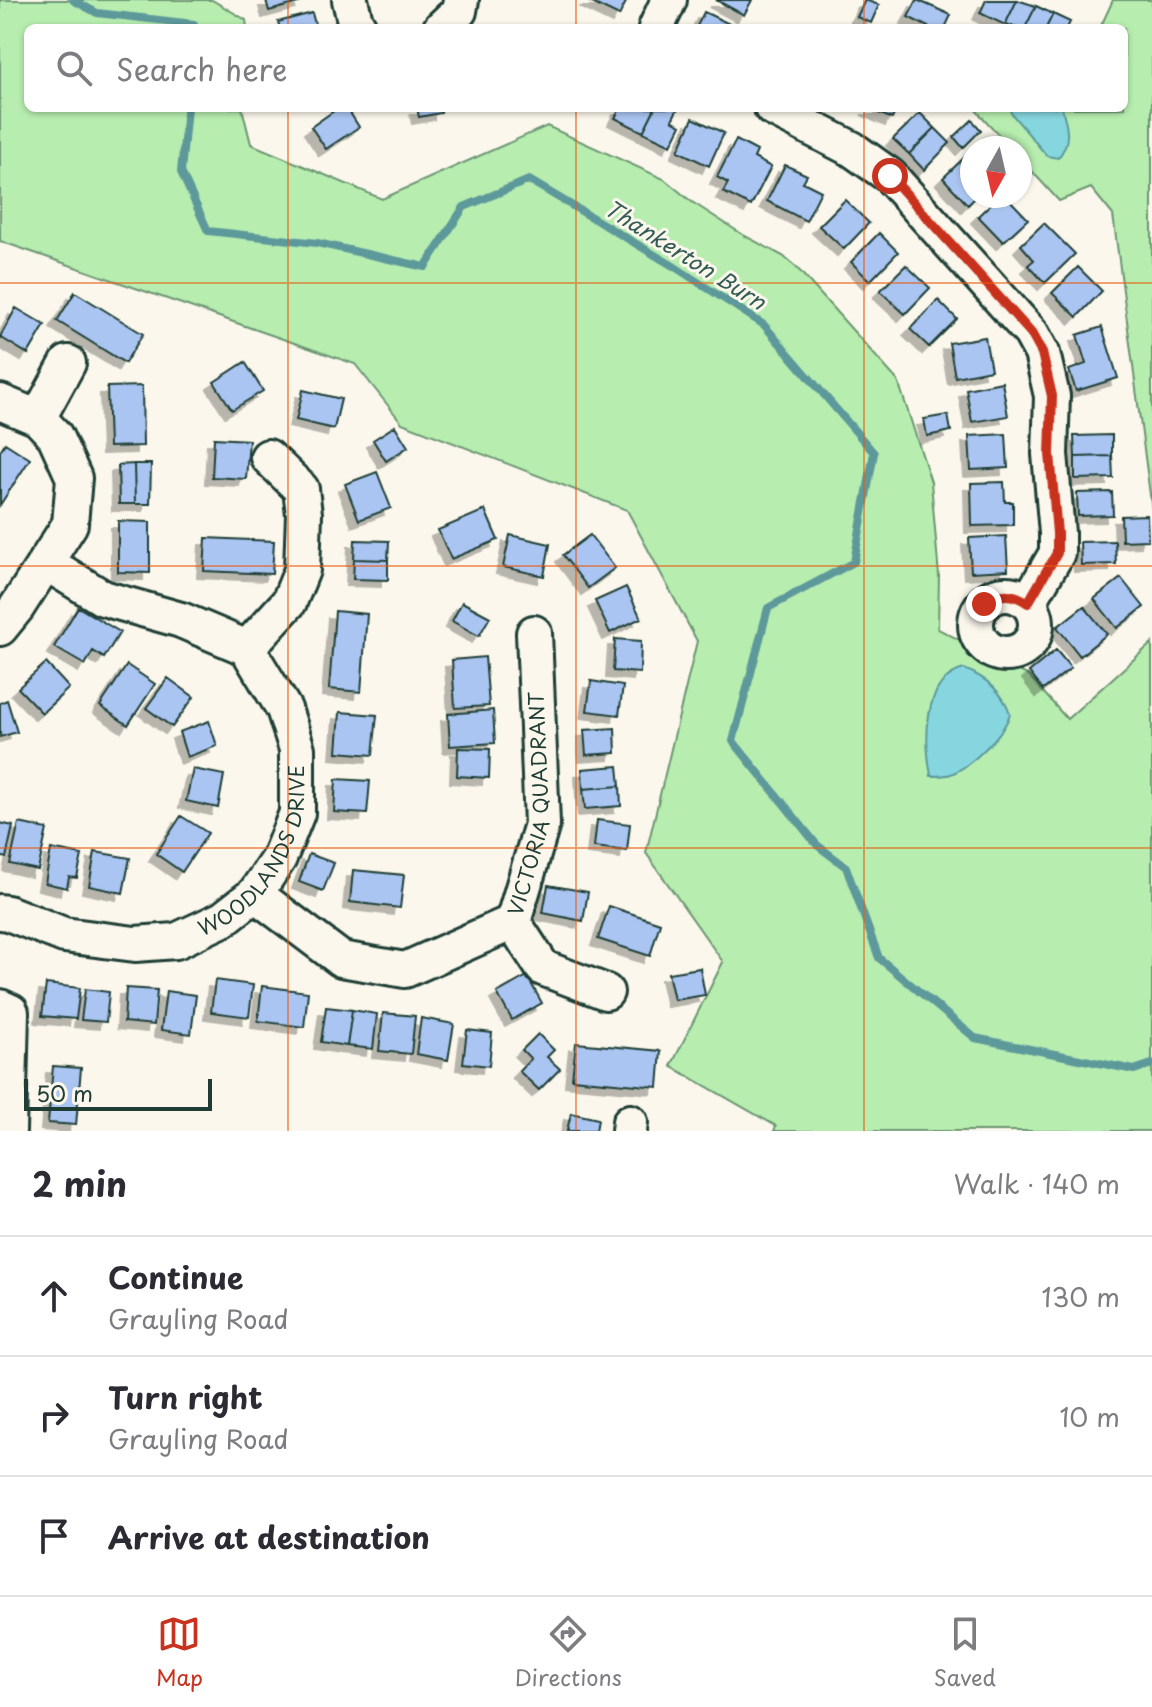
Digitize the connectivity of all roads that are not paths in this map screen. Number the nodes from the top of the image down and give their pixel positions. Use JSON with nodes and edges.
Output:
{"nodes":[{"id":1,"x":350,"y":0,"type":"edge"},
{"id":2,"x":461,"y":0,"type":"edge"},
{"id":3,"x":669,"y":0,"type":"edge"},
{"id":4,"x":357,"y":24,"type":"edge"},
{"id":5,"x":445,"y":24,"type":"edge"},
{"id":6,"x":658,"y":24,"type":"edge"},
{"id":7,"x":780,"y":112,"type":"edge"},
{"id":8,"x":68,"y":363,"type":"dead end"},
{"id":9,"x":0,"y":402,"type":"edge"},
{"id":10,"x":38,"y":418,"type":"junction"},
{"id":11,"x":268,"y":457,"type":"dead end"},
{"id":12,"x":45,"y":562,"type":"junction"},
{"id":13,"x":1028,"y":603,"type":"dead end"},
{"id":14,"x":0,"y":628,"type":"edge"},
{"id":15,"x":534,"y":633,"type":"dead end"},
{"id":16,"x":247,"y":648,"type":"junction"},
{"id":17,"x":255,"y":894,"type":"junction"},
{"id":18,"x":0,"y":912,"type":"edge"},
{"id":19,"x":513,"y":922,"type":"junction"},
{"id":20,"x":606,"y":992,"type":"dead end"},
{"id":21,"x":0,"y":1007,"type":"edge"},
{"id":22,"x":8,"y":1131,"type":"edge"}],
"edges":[{"from":1,"to":4,"type":"street"},
{"from":2,"to":5,"type":"street"},
{"from":3,"to":6,"type":"street"},
{"from":7,"to":13,"type":"street"},
{"from":8,"to":10,"type":"street"},
{"from":9,"to":10,"type":"street"},
{"from":10,"to":12,"type":"street"},
{"from":11,"to":16,"type":"street"},
{"from":12,"to":14,"type":"street"},
{"from":12,"to":16,"type":"street"},
{"from":15,"to":19,"type":"street","name":"VICTORIA QUADRANT"},
{"from":16,"to":17,"type":"street","name":"WOODLANDS DRIVE"},
{"from":17,"to":18,"type":"street","name":"WOODLANDS DRIVE"},
{"from":17,"to":19,"type":"street","name":"VICTORIA QUADRANT"},
{"from":19,"to":20,"type":"street"},
{"from":21,"to":22,"type":"street"}]}
